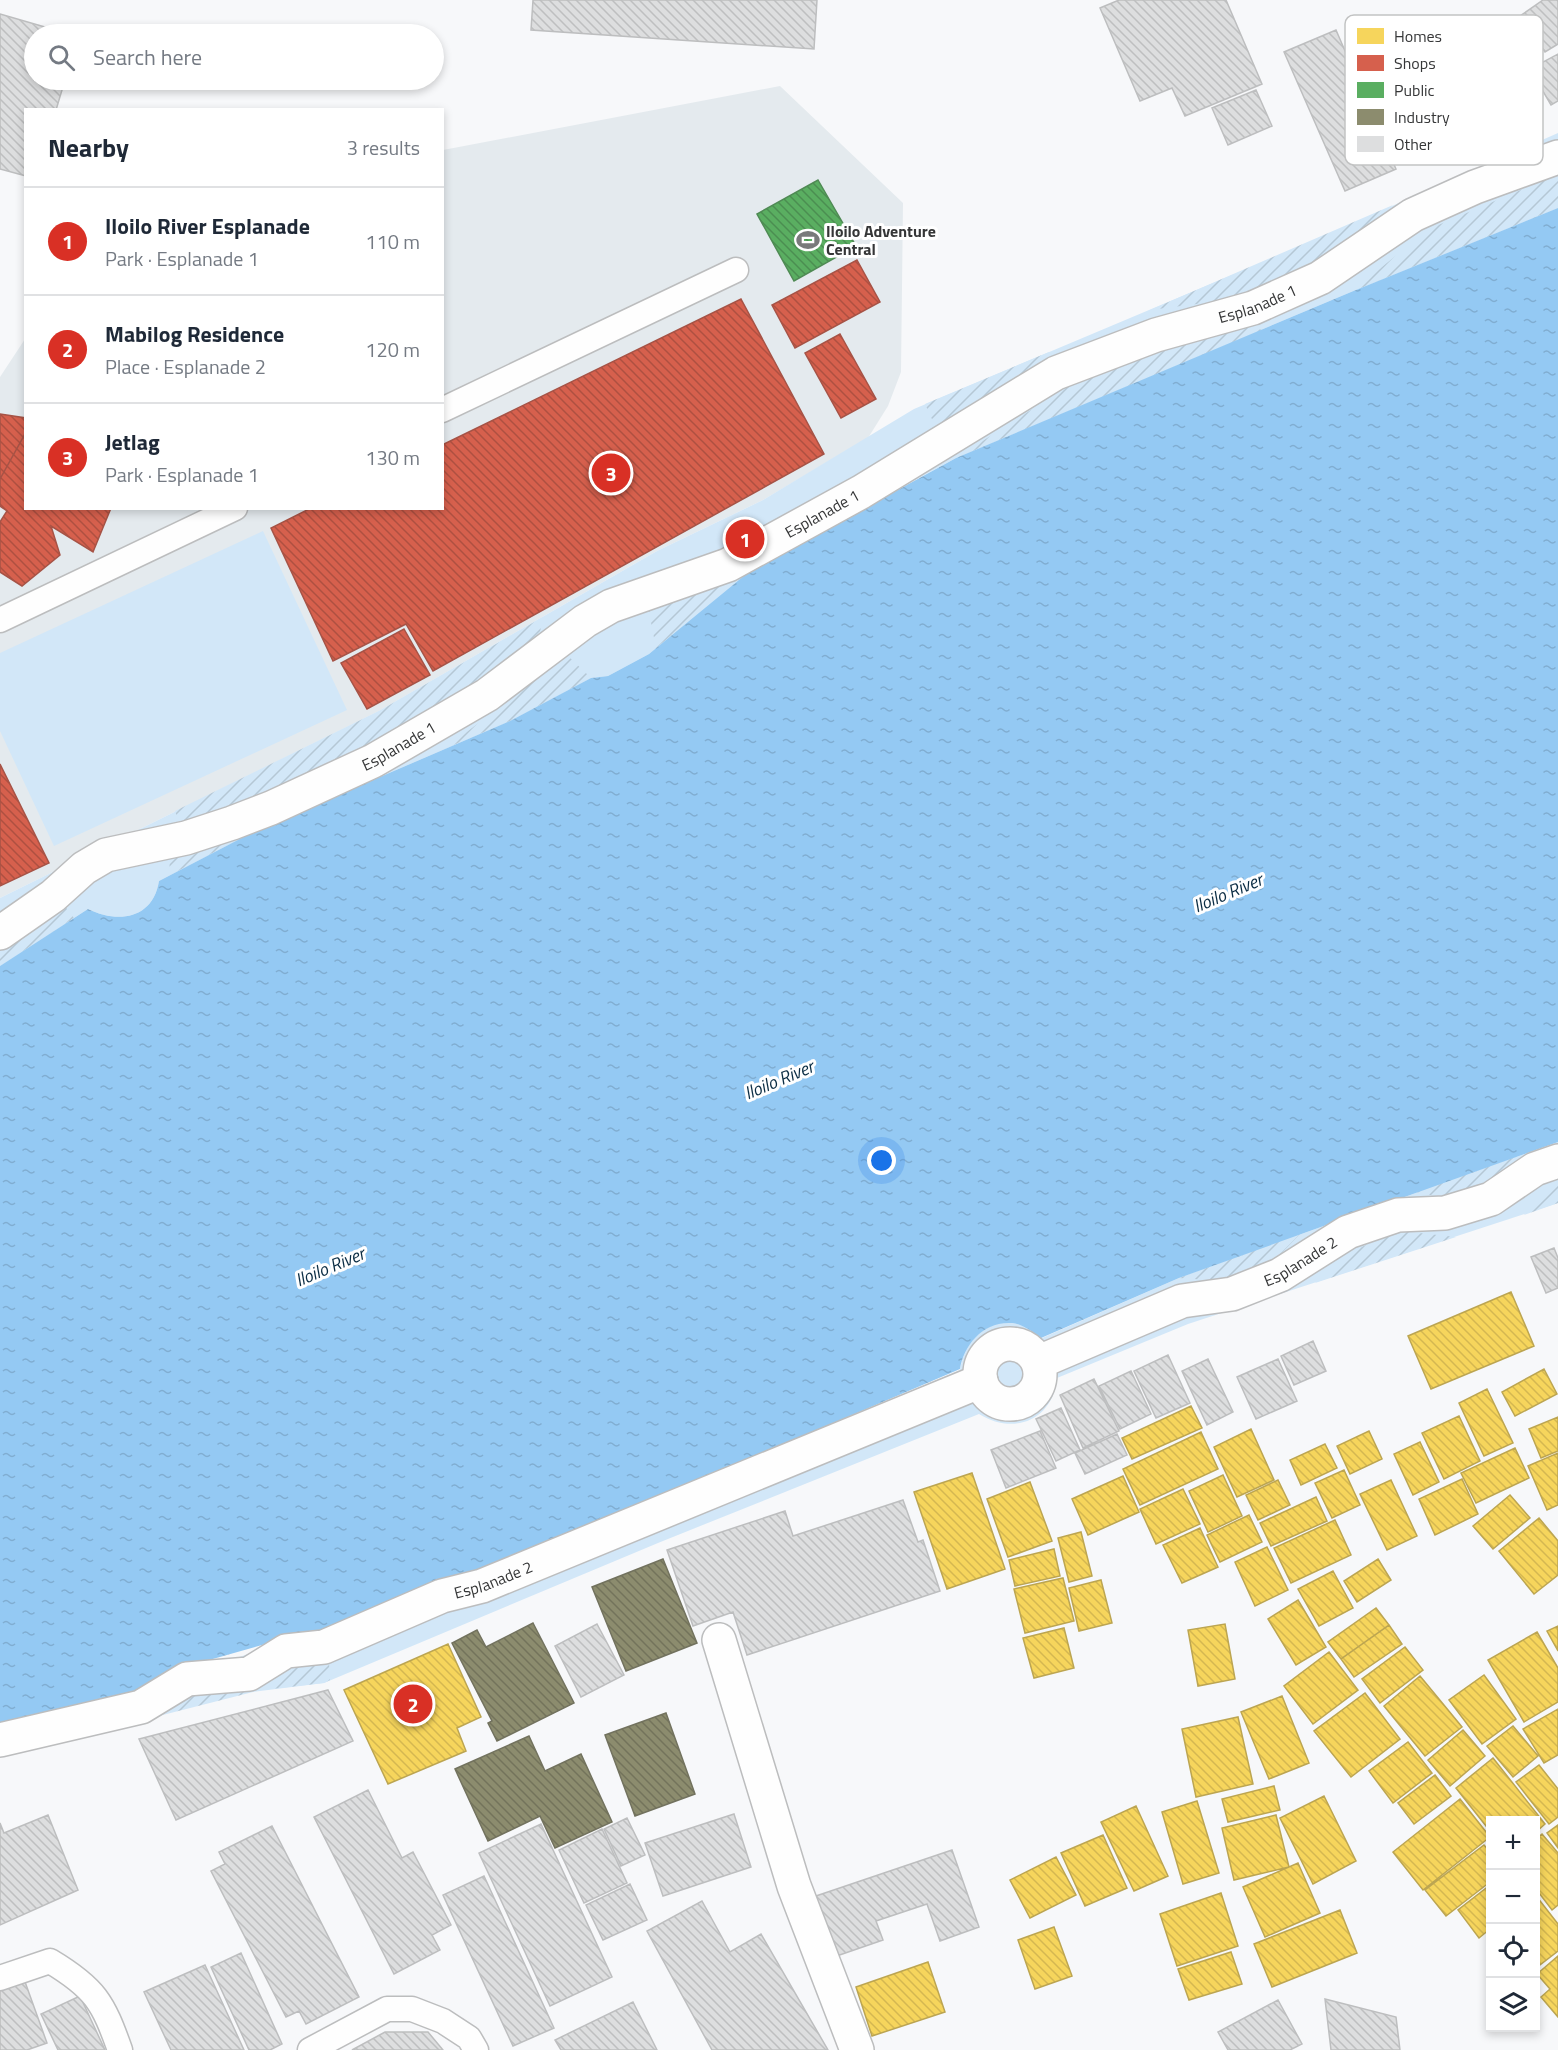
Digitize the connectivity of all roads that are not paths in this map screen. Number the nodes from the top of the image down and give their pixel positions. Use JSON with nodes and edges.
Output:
{"nodes":[{"id":1,"x":1558,"y":157,"type":"edge"},
{"id":2,"x":1543,"y":162,"type":"edge"},
{"id":3,"x":1536,"y":165,"type":"edge"},
{"id":4,"x":736,"y":270,"type":"dead end"},
{"id":5,"x":444,"y":409,"type":"edge"},
{"id":6,"x":231,"y":510,"type":"edge"},
{"id":7,"x":0,"y":620,"type":"edge"},
{"id":8,"x":0,"y":933,"type":"edge"},
{"id":9,"x":1558,"y":1161,"type":"edge"},
{"id":10,"x":719,"y":1640,"type":"dead end"},
{"id":11,"x":0,"y":1740,"type":"edge"},
{"id":12,"x":0,"y":1978,"type":"edge"},
{"id":13,"x":120,"y":2050,"type":"edge"},
{"id":14,"x":310,"y":2050,"type":"edge"},
{"id":15,"x":476,"y":2050,"type":"edge"},
{"id":16,"x":858,"y":2050,"type":"edge"}],
"edges":[{"from":1,"to":2,"type":"street","name":"Esplanade 1"},
{"from":3,"to":8,"type":"street","name":"Esplanade 1"},
{"from":4,"to":5,"type":"lane"},
{"from":6,"to":7,"type":"lane"},
{"from":9,"to":11,"type":"street","name":"Esplanade 2"},
{"from":10,"to":16,"type":"street"},
{"from":12,"to":13,"type":"lane"},
{"from":14,"to":15,"type":"lane"}]}
